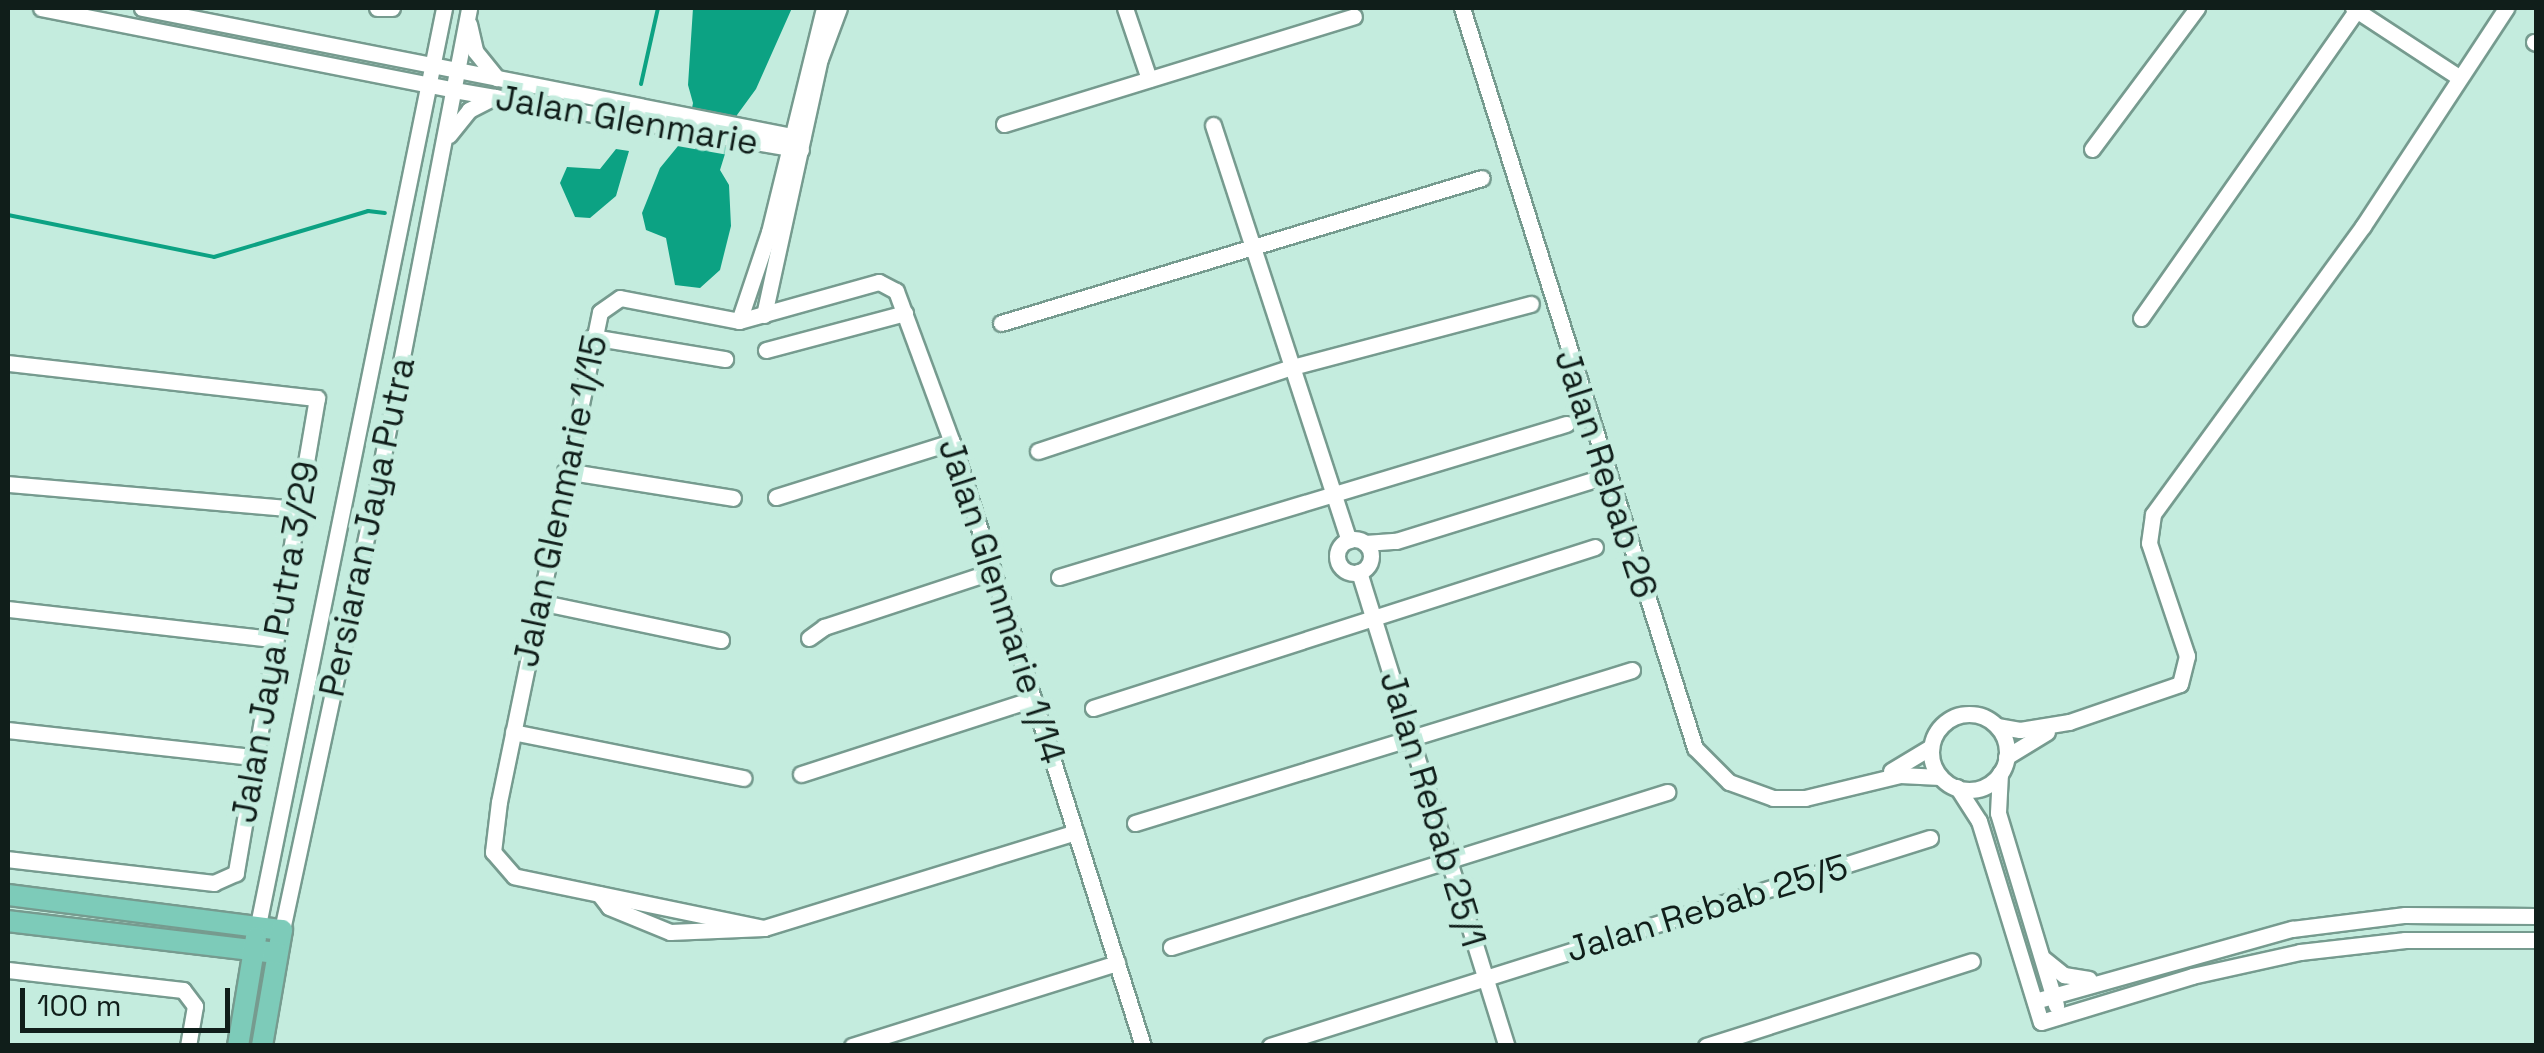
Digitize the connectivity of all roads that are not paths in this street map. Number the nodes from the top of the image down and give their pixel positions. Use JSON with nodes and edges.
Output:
{"nodes":[{"id":1,"x":41,"y":8,"type":"edge"},
{"id":2,"x":142,"y":8,"type":"edge"},
{"id":3,"x":444,"y":8,"type":"edge"},
{"id":4,"x":824,"y":8,"type":"edge"},
{"id":5,"x":839,"y":8,"type":"edge"},
{"id":6,"x":1125,"y":8,"type":"edge"},
{"id":7,"x":1462,"y":8,"type":"edge"},
{"id":8,"x":2197,"y":8,"type":"edge"},
{"id":9,"x":2356,"y":8,"type":"edge"},
{"id":10,"x":2506,"y":8,"type":"edge"},
{"id":11,"x":468,"y":11,"type":"edge"},
{"id":12,"x":1354,"y":16,"type":"dead end"},
{"id":13,"x":433,"y":66,"type":"junction"},
{"id":14,"x":458,"y":70,"type":"junction"},
{"id":15,"x":2457,"y":76,"type":"junction"},
{"id":16,"x":497,"y":78,"type":"junction"},
{"id":17,"x":1149,"y":79,"type":"junction"},
{"id":18,"x":429,"y":86,"type":"junction"},
{"id":19,"x":454,"y":90,"type":"junction"},
{"id":20,"x":495,"y":98,"type":"junction"},
{"id":21,"x":678,"y":121,"type":"junction"},
{"id":22,"x":1004,"y":124,"type":"dead end"},
{"id":23,"x":1214,"y":125,"type":"dead end"},
{"id":24,"x":445,"y":141,"type":"junction"},
{"id":25,"x":794,"y":143,"type":"junction"},
{"id":26,"x":2092,"y":149,"type":"dead end"},
{"id":27,"x":1482,"y":178,"type":"dead end"},
{"id":28,"x":777,"y":233,"type":"junction"},
{"id":29,"x":1252,"y":244,"type":"junction"},
{"id":30,"x":775,"y":272,"type":"junction"},
{"id":31,"x":1531,"y":304,"type":"dead end"},
{"id":32,"x":796,"y":305,"type":"junction"},
{"id":33,"x":905,"y":312,"type":"junction"},
{"id":34,"x":764,"y":314,"type":"junction"},
{"id":35,"x":2141,"y":318,"type":"dead end"},
{"id":36,"x":739,"y":322,"type":"junction"},
{"id":37,"x":1001,"y":323,"type":"dead end"},
{"id":38,"x":592,"y":337,"type":"junction"},
{"id":39,"x":766,"y":350,"type":"dead end"},
{"id":40,"x":725,"y":359,"type":"dead end"},
{"id":41,"x":8,"y":363,"type":"edge"},
{"id":42,"x":1292,"y":367,"type":"junction"},
{"id":43,"x":1566,"y":424,"type":"dead end"},
{"id":44,"x":952,"y":442,"type":"junction"},
{"id":45,"x":1038,"y":452,"type":"dead end"},
{"id":46,"x":566,"y":471,"type":"junction"},
{"id":47,"x":1606,"y":476,"type":"junction"},
{"id":48,"x":8,"y":484,"type":"edge"},
{"id":49,"x":1332,"y":490,"type":"junction"},
{"id":50,"x":733,"y":498,"type":"dead end"},
{"id":51,"x":776,"y":498,"type":"dead end"},
{"id":52,"x":297,"y":509,"type":"junction"},
{"id":53,"x":1596,"y":547,"type":"dead end"},
{"id":54,"x":1361,"y":554,"type":"junction"},
{"id":55,"x":993,"y":572,"type":"junction"},
{"id":56,"x":1058,"y":577,"type":"dead end"},
{"id":57,"x":540,"y":602,"type":"junction"},
{"id":58,"x":8,"y":609,"type":"edge"},
{"id":59,"x":1374,"y":616,"type":"junction"},
{"id":60,"x":809,"y":638,"type":"dead end"},
{"id":61,"x":274,"y":639,"type":"junction"},
{"id":62,"x":721,"y":640,"type":"dead end"},
{"id":63,"x":1632,"y":670,"type":"dead end"},
{"id":64,"x":1033,"y":698,"type":"junction"},
{"id":65,"x":1093,"y":708,"type":"dead end"},
{"id":66,"x":2069,"y":722,"type":"junction"},
{"id":67,"x":1996,"y":726,"type":"junction"},
{"id":68,"x":8,"y":730,"type":"edge"},
{"id":69,"x":513,"y":732,"type":"junction"},
{"id":70,"x":1413,"y":737,"type":"junction"},
{"id":71,"x":1931,"y":747,"type":"junction"},
{"id":72,"x":254,"y":757,"type":"junction"},
{"id":73,"x":2003,"y":765,"type":"junction"},
{"id":74,"x":802,"y":774,"type":"dead end"},
{"id":75,"x":1940,"y":776,"type":"junction"},
{"id":76,"x":742,"y":778,"type":"dead end"},
{"id":77,"x":1874,"y":780,"type":"junction"},
{"id":78,"x":1956,"y":787,"type":"junction"},
{"id":79,"x":1668,"y":792,"type":"dead end"},
{"id":80,"x":1134,"y":822,"type":"dead end"},
{"id":81,"x":1076,"y":832,"type":"junction"},
{"id":82,"x":1930,"y":838,"type":"dead end"},
{"id":83,"x":8,"y":859,"type":"edge"},
{"id":84,"x":1450,"y":861,"type":"junction"},
{"id":85,"x":599,"y":894,"type":"junction"},
{"id":86,"x":8,"y":895,"type":"edge"},
{"id":87,"x":2536,"y":916,"type":"edge"},
{"id":88,"x":8,"y":921,"type":"edge"},
{"id":89,"x":258,"y":925,"type":"junction"},
{"id":90,"x":764,"y":928,"type":"junction"},
{"id":91,"x":282,"y":930,"type":"junction"},
{"id":92,"x":2536,"y":940,"type":"edge"},
{"id":93,"x":1171,"y":948,"type":"dead end"},
{"id":94,"x":254,"y":951,"type":"junction"},
{"id":95,"x":278,"y":954,"type":"junction"},
{"id":96,"x":2041,"y":956,"type":"junction"},
{"id":97,"x":1972,"y":961,"type":"dead end"},
{"id":98,"x":1117,"y":962,"type":"junction"},
{"id":99,"x":8,"y":970,"type":"edge"},
{"id":100,"x":1485,"y":978,"type":"junction"},
{"id":101,"x":2106,"y":980,"type":"junction"},
{"id":102,"x":2053,"y":996,"type":"junction"},
{"id":103,"x":2035,"y":1001,"type":"junction"},
{"id":104,"x":2059,"y":1016,"type":"junction"},
{"id":105,"x":188,"y":1046,"type":"edge"},
{"id":106,"x":238,"y":1046,"type":"edge"},
{"id":107,"x":262,"y":1046,"type":"edge"},
{"id":108,"x":852,"y":1046,"type":"edge"},
{"id":109,"x":1143,"y":1046,"type":"edge"},
{"id":110,"x":1270,"y":1046,"type":"edge"},
{"id":111,"x":1507,"y":1046,"type":"edge"},
{"id":112,"x":1706,"y":1046,"type":"edge"}],
"edges":[{"from":1,"to":18,"type":"street","name":"Jalan Glenmarie"},
{"from":2,"to":13,"type":"street","name":"Jalan Glenmarie"},
{"from":3,"to":13,"type":"street","name":"Persiaran Jaya Putra"},
{"from":4,"to":25,"type":"street"},
{"from":5,"to":25,"type":"street"},
{"from":6,"to":17,"type":"street"},
{"from":7,"to":47,"type":"street","name":"Jalan Rebab 26"},
{"from":8,"to":26,"type":"street"},
{"from":9,"to":15,"type":"street"},
{"from":9,"to":35,"type":"street"},
{"from":10,"to":15,"type":"street"},
{"from":11,"to":14,"type":"street","name":"Persiaran Jaya Putra"},
{"from":11,"to":16,"type":"street"},
{"from":12,"to":17,"type":"street"},
{"from":13,"to":14,"type":"street","name":"Jalan Glenmarie"},
{"from":13,"to":18,"type":"street","name":"Persiaran Jaya Putra"},
{"from":14,"to":16,"type":"street","name":"Jalan Glenmarie"},
{"from":14,"to":19,"type":"street","name":"Persiaran Jaya Putra"},
{"from":15,"to":66,"type":"street"},
{"from":16,"to":21,"type":"street","name":"Jalan Glenmarie"},
{"from":17,"to":22,"type":"street"},
{"from":18,"to":19,"type":"street","name":"Jalan Glenmarie"},
{"from":18,"to":89,"type":"street","name":"Persiaran Jaya Putra"},
{"from":19,"to":20,"type":"street","name":"Jalan Glenmarie"},
{"from":19,"to":24,"type":"street","name":"Persiaran Jaya Putra"},
{"from":20,"to":21,"type":"street","name":"Jalan Glenmarie"},
{"from":20,"to":24,"type":"street"},
{"from":21,"to":25,"type":"street","name":"Jalan Glenmarie"},
{"from":23,"to":29,"type":"street","name":"Jalan Rebab 25/1"},
{"from":24,"to":91,"type":"street","name":"Persiaran Jaya Putra"},
{"from":25,"to":28,"type":"street"},
{"from":27,"to":29,"type":"street"},
{"from":28,"to":30,"type":"street"},
{"from":28,"to":36,"type":"street"},
{"from":29,"to":37,"type":"street"},
{"from":29,"to":42,"type":"street","name":"Jalan Rebab 25/1"},
{"from":30,"to":32,"type":"street"},
{"from":30,"to":34,"type":"street"},
{"from":31,"to":42,"type":"street"},
{"from":32,"to":33,"type":"street"},
{"from":32,"to":34,"type":"street"},
{"from":33,"to":39,"type":"street"},
{"from":33,"to":44,"type":"street","name":"Jalan Glenmarie 1/14"},
{"from":34,"to":36,"type":"street","name":"Jalan Glenmarie 1/15"},
{"from":36,"to":38,"type":"street","name":"Jalan Glenmarie 1/15"},
{"from":38,"to":40,"type":"street"},
{"from":38,"to":46,"type":"street","name":"Jalan Glenmarie 1/15"},
{"from":41,"to":52,"type":"street","name":"Jalan Jaya Putra 3/29"},
{"from":42,"to":45,"type":"street"},
{"from":42,"to":49,"type":"street","name":"Jalan Rebab 25/1"},
{"from":43,"to":49,"type":"street"},
{"from":44,"to":51,"type":"street"},
{"from":44,"to":55,"type":"street","name":"Jalan Glenmarie 1/14"},
{"from":46,"to":50,"type":"street"},
{"from":46,"to":57,"type":"street","name":"Jalan Glenmarie 1/15"},
{"from":47,"to":54,"type":"street"},
{"from":47,"to":77,"type":"street","name":"Jalan Rebab 26"},
{"from":48,"to":52,"type":"street"},
{"from":49,"to":54,"type":"street","name":"Jalan Rebab 25/1"},
{"from":49,"to":56,"type":"street"},
{"from":52,"to":61,"type":"street","name":"Jalan Jaya Putra 3/29"},
{"from":53,"to":59,"type":"street"},
{"from":54,"to":59,"type":"street","name":"Jalan Rebab 25/1"},
{"from":55,"to":60,"type":"street"},
{"from":55,"to":64,"type":"street","name":"Jalan Glenmarie 1/14"},
{"from":57,"to":62,"type":"street"},
{"from":57,"to":69,"type":"street","name":"Jalan Glenmarie 1/15"},
{"from":58,"to":61,"type":"street"},
{"from":59,"to":65,"type":"street"},
{"from":59,"to":70,"type":"street","name":"Jalan Rebab 25/1"},
{"from":61,"to":72,"type":"street","name":"Jalan Jaya Putra 3/29"},
{"from":63,"to":70,"type":"street"},
{"from":64,"to":74,"type":"street"},
{"from":64,"to":81,"type":"street","name":"Jalan Glenmarie 1/14"},
{"from":66,"to":67,"type":"street"},
{"from":66,"to":73,"type":"street"},
{"from":67,"to":71,"type":"street"},
{"from":67,"to":73,"type":"street"},
{"from":68,"to":72,"type":"street"},
{"from":69,"to":76,"type":"street"},
{"from":69,"to":85,"type":"street","name":"Jalan Glenmarie 1/15"},
{"from":70,"to":80,"type":"street"},
{"from":70,"to":84,"type":"street","name":"Jalan Rebab 25/1"},
{"from":71,"to":75,"type":"street"},
{"from":71,"to":77,"type":"street","name":"Jalan Rebab 26"},
{"from":72,"to":83,"type":"street","name":"Jalan Jaya Putra 3/29"},
{"from":73,"to":78,"type":"street"},
{"from":73,"to":96,"type":"street"},
{"from":75,"to":77,"type":"street","name":"Jalan Rebab 26"},
{"from":75,"to":78,"type":"street"},
{"from":78,"to":103,"type":"street"},
{"from":79,"to":84,"type":"street"},
{"from":81,"to":90,"type":"street"},
{"from":81,"to":98,"type":"street","name":"Jalan Glenmarie 1/14"},
{"from":82,"to":100,"type":"street","name":"Jalan Rebab 25/5"},
{"from":84,"to":93,"type":"street"},
{"from":84,"to":100,"type":"street","name":"Jalan Rebab 25/1"},
{"from":85,"to":90,"type":"street"},
{"from":85,"to":90,"type":"street"},
{"from":86,"to":89,"type":"main road"},
{"from":87,"to":101,"type":"street"},
{"from":88,"to":94,"type":"main road"},
{"from":89,"to":91,"type":"main road"},
{"from":89,"to":94,"type":"main road","name":"Persiaran Jaya Putra"},
{"from":91,"to":95,"type":"main road","name":"Persiaran Jaya Putra"},
{"from":92,"to":104,"type":"street"},
{"from":94,"to":95,"type":"main road"},
{"from":94,"to":106,"type":"main road","name":"Persiaran Jaya Putra"},
{"from":95,"to":107,"type":"main road","name":"Persiaran Jaya Putra"},
{"from":96,"to":101,"type":"street"},
{"from":96,"to":102,"type":"street"},
{"from":97,"to":112,"type":"street"},
{"from":98,"to":108,"type":"street"},
{"from":98,"to":109,"type":"street","name":"Jalan Glenmarie 1/14"},
{"from":99,"to":105,"type":"street"},
{"from":100,"to":110,"type":"street","name":"Jalan Rebab 25/5"},
{"from":100,"to":111,"type":"street","name":"Jalan Rebab 25/1"},
{"from":101,"to":102,"type":"street"},
{"from":102,"to":103,"type":"street"},
{"from":102,"to":104,"type":"street"},
{"from":103,"to":104,"type":"street"}]}
